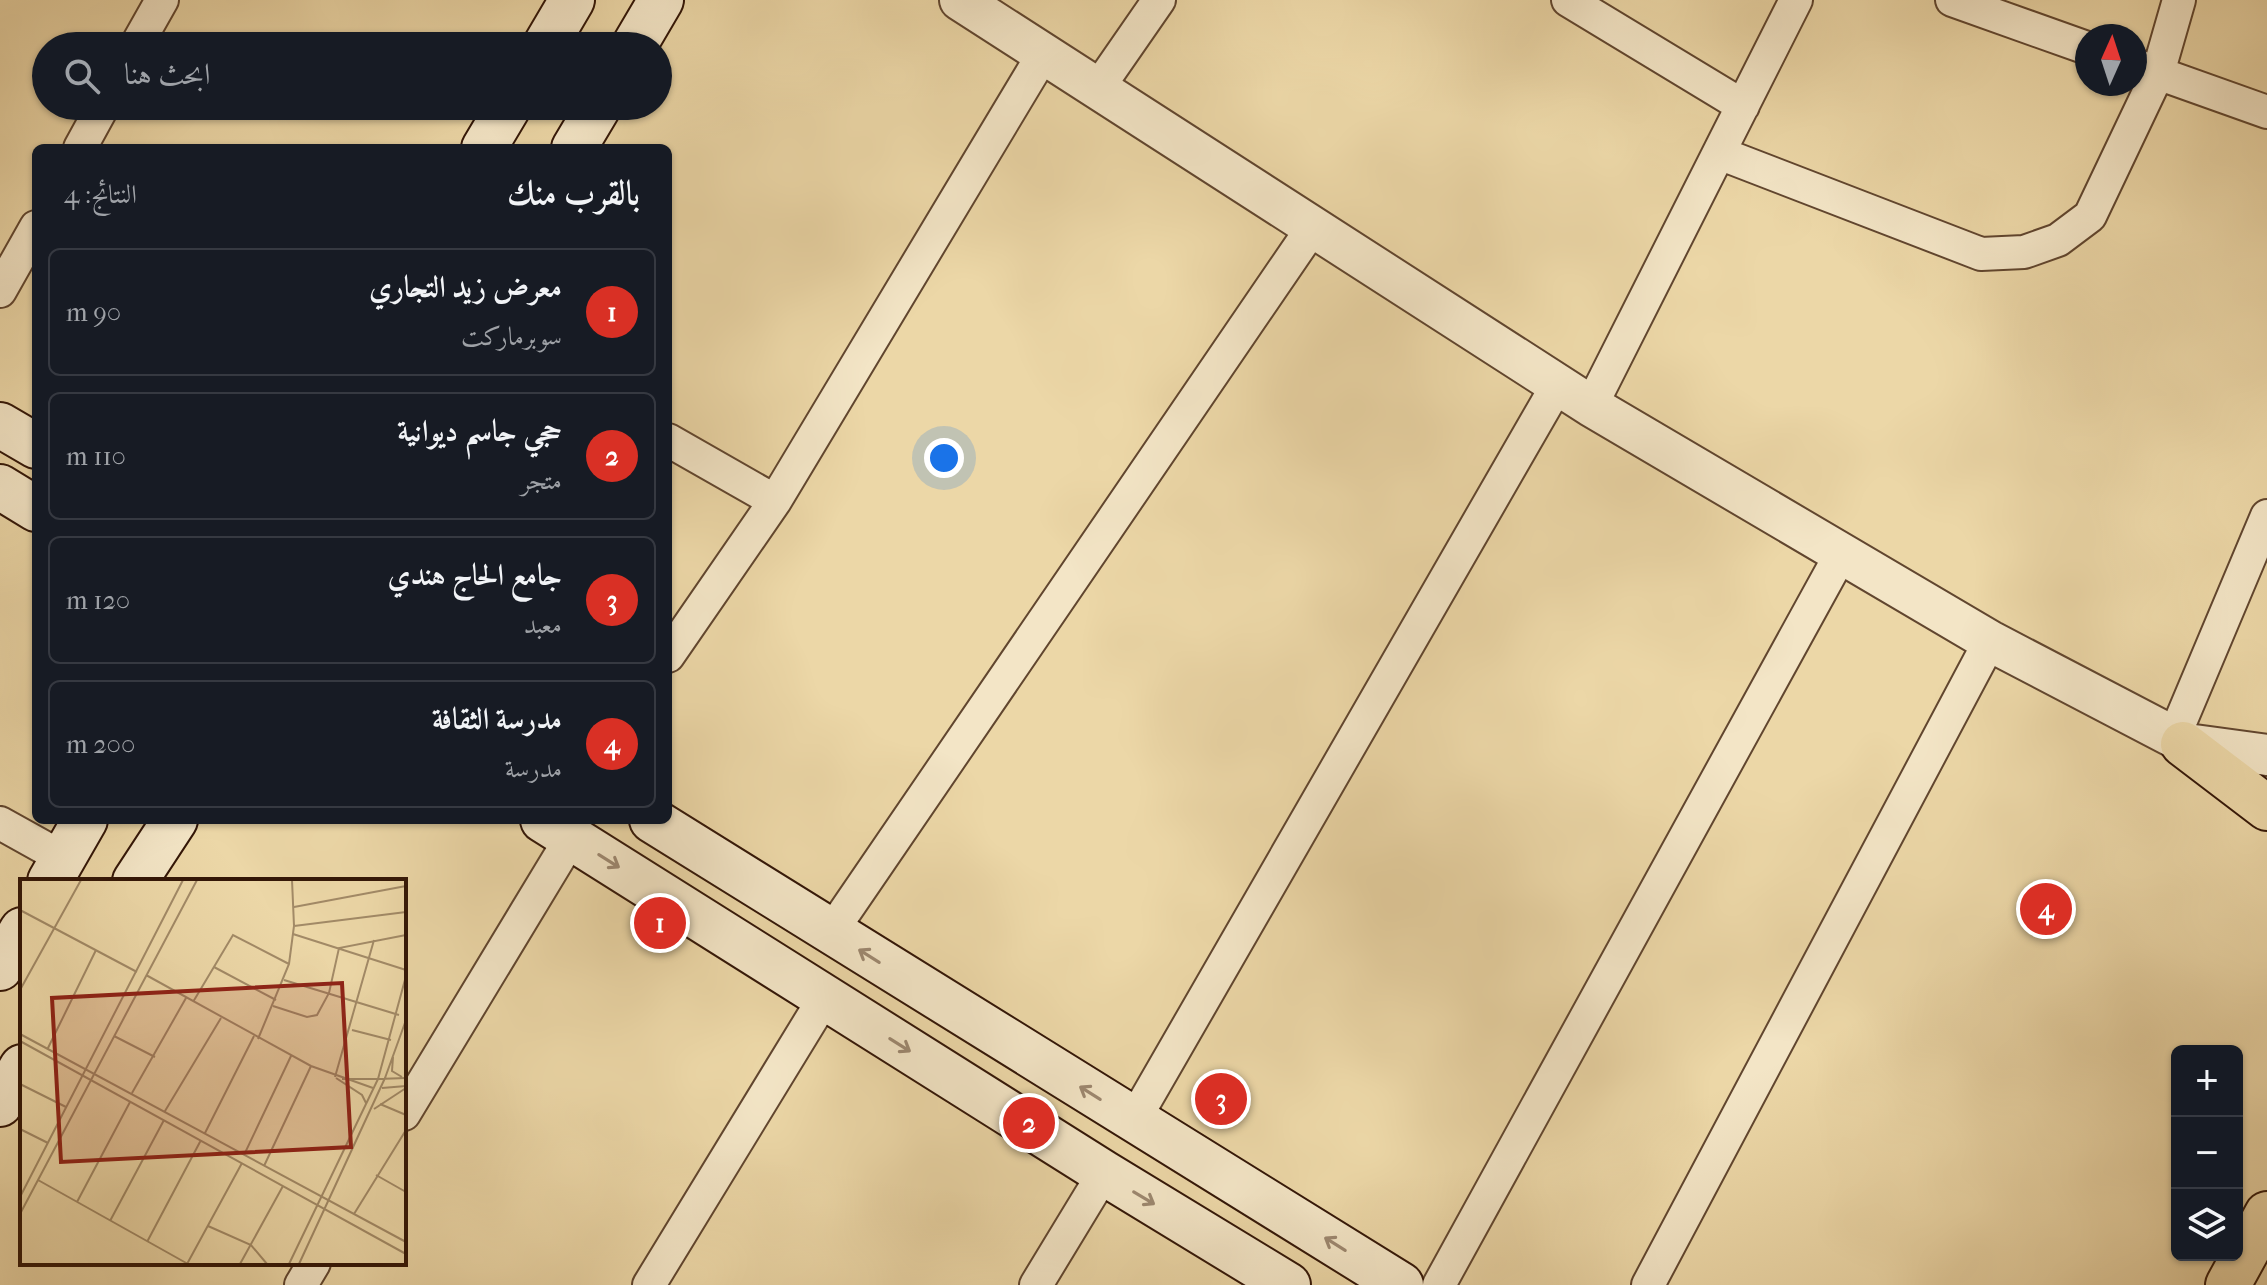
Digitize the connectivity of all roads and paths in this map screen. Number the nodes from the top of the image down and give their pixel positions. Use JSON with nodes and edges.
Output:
{"nodes":[{"id":1,"x":162,"y":0,"type":"edge"},
{"id":2,"x":572,"y":0,"type":"edge"},
{"id":3,"x":661,"y":0,"type":"edge"},
{"id":4,"x":960,"y":0,"type":"edge"},
{"id":5,"x":1159,"y":0,"type":"edge"},
{"id":6,"x":1568,"y":0,"type":"edge"},
{"id":7,"x":1796,"y":0,"type":"edge"},
{"id":8,"x":1952,"y":0,"type":"edge"},
{"id":9,"x":2179,"y":0,"type":"edge"},
{"id":10,"x":144,"y":32,"type":"edge"},
{"id":11,"x":553,"y":32,"type":"edge"},
{"id":12,"x":642,"y":32,"type":"edge"},
{"id":13,"x":2075,"y":44,"type":"edge"},
{"id":14,"x":1044,"y":53,"type":"junction"},
{"id":15,"x":2147,"y":69,"type":"edge"},
{"id":16,"x":1098,"y":88,"type":"junction"},
{"id":17,"x":2137,"y":96,"type":"edge"},
{"id":18,"x":1743,"y":106,"type":"junction"},
{"id":19,"x":2267,"y":112,"type":"edge"},
{"id":20,"x":95,"y":120,"type":"edge"},
{"id":21,"x":501,"y":120,"type":"edge"},
{"id":22,"x":591,"y":120,"type":"edge"},
{"id":23,"x":82,"y":144,"type":"edge"},
{"id":24,"x":486,"y":144,"type":"edge"},
{"id":25,"x":576,"y":144,"type":"edge"},
{"id":26,"x":1719,"y":153,"type":"junction"},
{"id":27,"x":1313,"y":227,"type":"junction"},
{"id":28,"x":32,"y":234,"type":"edge"},
{"id":29,"x":0,"y":291,"type":"edge"},
{"id":30,"x":1558,"y":384,"type":"junction"},
{"id":31,"x":1591,"y":406,"type":"junction"},
{"id":32,"x":0,"y":425,"type":"edge"},
{"id":33,"x":672,"y":442,"type":"edge"},
{"id":34,"x":32,"y":444,"type":"edge"},
{"id":35,"x":0,"y":487,"type":"edge"},
{"id":36,"x":775,"y":501,"type":"junction"},
{"id":37,"x":32,"y":507,"type":"edge"},
{"id":38,"x":2267,"y":516,"type":"edge"},
{"id":39,"x":1841,"y":554,"type":"junction"},
{"id":40,"x":1990,"y":641,"type":"junction"},
{"id":41,"x":672,"y":650,"type":"edge"},
{"id":42,"x":2178,"y":741,"type":"junction"},
{"id":43,"x":2267,"y":755,"type":"edge"},
{"id":44,"x":2267,"y":783,"type":"edge"},
{"id":45,"x":2267,"y":808,"type":"edge"},
{"id":46,"x":0,"y":823,"type":"edge"},
{"id":47,"x":83,"y":824,"type":"edge"},
{"id":48,"x":172,"y":824,"type":"edge"},
{"id":49,"x":658,"y":824,"type":"edge"},
{"id":50,"x":557,"y":829,"type":"edge"},
{"id":51,"x":57,"y":870,"type":"edge"},
{"id":52,"x":136,"y":879,"type":"edge"},
{"id":53,"x":831,"y":932,"type":"junction"},
{"id":54,"x":20,"y":933,"type":"edge"},
{"id":55,"x":0,"y":968,"type":"edge"},
{"id":56,"x":825,"y":997,"type":"junction"},
{"id":57,"x":20,"y":1070,"type":"edge"},
{"id":58,"x":0,"y":1104,"type":"edge"},
{"id":59,"x":406,"y":1110,"type":"edge"},
{"id":60,"x":1134,"y":1120,"type":"junction"},
{"id":61,"x":1104,"y":1173,"type":"junction"},
{"id":62,"x":2267,"y":1214,"type":"edge"},
{"id":63,"x":313,"y":1265,"type":"edge"},
{"id":64,"x":301,"y":1285,"type":"edge"},
{"id":65,"x":649,"y":1285,"type":"edge"},
{"id":66,"x":1036,"y":1285,"type":"edge"},
{"id":67,"x":1288,"y":1285,"type":"edge"},
{"id":68,"x":1401,"y":1285,"type":"edge"},
{"id":69,"x":1439,"y":1285,"type":"edge"},
{"id":70,"x":1648,"y":1285,"type":"edge"},
{"id":71,"x":2228,"y":1285,"type":"edge"}],
"edges":[{"from":1,"to":10,"type":"street"},
{"from":2,"to":11,"type":"main road"},
{"from":3,"to":12,"type":"main road"},
{"from":4,"to":14,"type":"street"},
{"from":5,"to":16,"type":"street"},
{"from":6,"to":18,"type":"street"},
{"from":7,"to":18,"type":"street"},
{"from":8,"to":13,"type":"street"},
{"from":9,"to":15,"type":"street"},
{"from":14,"to":16,"type":"street"},
{"from":14,"to":36,"type":"street"},
{"from":15,"to":19,"type":"street"},
{"from":16,"to":27,"type":"street"},
{"from":17,"to":26,"type":"street"},
{"from":18,"to":26,"type":"street"},
{"from":20,"to":23,"type":"street"},
{"from":21,"to":24,"type":"main road"},
{"from":22,"to":25,"type":"main road"},
{"from":26,"to":31,"type":"street"},
{"from":27,"to":30,"type":"street"},
{"from":27,"to":53,"type":"street"},
{"from":28,"to":29,"type":"street"},
{"from":30,"to":31,"type":"street"},
{"from":30,"to":60,"type":"street"},
{"from":31,"to":39,"type":"street"},
{"from":32,"to":34,"type":"main road"},
{"from":33,"to":36,"type":"street"},
{"from":35,"to":37,"type":"main road"},
{"from":36,"to":41,"type":"street"},
{"from":38,"to":42,"type":"street"},
{"from":39,"to":40,"type":"street"},
{"from":39,"to":69,"type":"street"},
{"from":40,"to":42,"type":"street"},
{"from":40,"to":70,"type":"street"},
{"from":42,"to":43,"type":"street"},
{"from":42,"to":44,"type":"street"},
{"from":42,"to":45,"type":"main road"},
{"from":46,"to":51,"type":"street"},
{"from":47,"to":51,"type":"main road"},
{"from":48,"to":52,"type":"main road"},
{"from":49,"to":53,"type":"main road"},
{"from":50,"to":56,"type":"main road","one_way":true},
{"from":50,"to":59,"type":"street"},
{"from":60,"to":53,"type":"main road","one_way":true},
{"from":54,"to":55,"type":"main road"},
{"from":56,"to":61,"type":"main road","one_way":true},
{"from":56,"to":65,"type":"street"},
{"from":57,"to":58,"type":"main road"},
{"from":68,"to":60,"type":"main road","one_way":true},
{"from":61,"to":66,"type":"street"},
{"from":61,"to":67,"type":"main road","one_way":true},
{"from":62,"to":71,"type":"main road"},
{"from":63,"to":64,"type":"street"}]}
